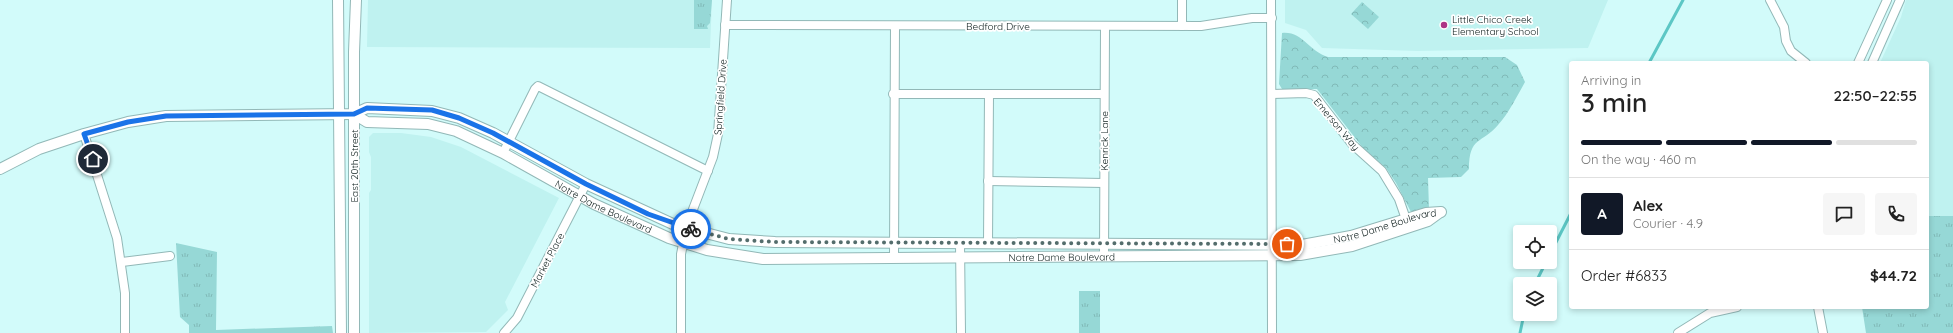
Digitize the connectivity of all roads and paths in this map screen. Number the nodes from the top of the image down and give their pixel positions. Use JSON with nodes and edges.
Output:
{"nodes":[{"id":1,"x":338,"y":0,"type":"edge"},
{"id":2,"x":356,"y":0,"type":"edge"},
{"id":3,"x":727,"y":0,"type":"edge"},
{"id":4,"x":1182,"y":0,"type":"edge"},
{"id":5,"x":1271,"y":0,"type":"edge"},
{"id":6,"x":1770,"y":0,"type":"edge"},
{"id":7,"x":1887,"y":0,"type":"edge"},
{"id":8,"x":1900,"y":0,"type":"edge"},
{"id":9,"x":1272,"y":18,"type":"junction"},
{"id":10,"x":725,"y":25,"type":"junction"},
{"id":11,"x":895,"y":26,"type":"junction"},
{"id":12,"x":1105,"y":26,"type":"junction"},
{"id":13,"x":1182,"y":26,"type":"junction"},
{"id":14,"x":1804,"y":61,"type":"edge"},
{"id":15,"x":1859,"y":61,"type":"edge"},
{"id":16,"x":1873,"y":61,"type":"edge"},
{"id":17,"x":893,"y":94,"type":"junction"},
{"id":18,"x":989,"y":94,"type":"junction"},
{"id":19,"x":1104,"y":94,"type":"junction"},
{"id":20,"x":1272,"y":94,"type":"junction"},
{"id":21,"x":339,"y":114,"type":"junction"},
{"id":22,"x":354,"y":114,"type":"junction"},
{"id":23,"x":84,"y":134,"type":"junction"},
{"id":24,"x":508,"y":142,"type":"junction"},
{"id":25,"x":503,"y":153,"type":"junction"},
{"id":26,"x":0,"y":169,"type":"edge"},
{"id":27,"x":708,"y":171,"type":"junction"},
{"id":28,"x":988,"y":181,"type":"junction"},
{"id":29,"x":1104,"y":183,"type":"junction"},
{"id":30,"x":586,"y":184,"type":"junction"},
{"id":31,"x":580,"y":196,"type":"junction"},
{"id":32,"x":1407,"y":223,"type":"junction"},
{"id":33,"x":686,"y":228,"type":"junction"},
{"id":34,"x":683,"y":242,"type":"junction"},
{"id":35,"x":894,"y":243,"type":"junction"},
{"id":36,"x":960,"y":243,"type":"junction"},
{"id":37,"x":988,"y":243,"type":"junction"},
{"id":38,"x":1104,"y":243,"type":"junction"},
{"id":39,"x":1272,"y":244,"type":"junction"},
{"id":40,"x":1272,"y":255,"type":"junction"},
{"id":41,"x":170,"y":256,"type":"dead end"},
{"id":42,"x":1104,"y":256,"type":"junction"},
{"id":43,"x":960,"y":257,"type":"junction"},
{"id":44,"x":894,"y":258,"type":"junction"},
{"id":45,"x":122,"y":262,"type":"junction"},
{"id":46,"x":1728,"y":309,"type":"edge"},
{"id":47,"x":1818,"y":309,"type":"edge"},
{"id":48,"x":340,"y":311,"type":"junction"},
{"id":49,"x":125,"y":333,"type":"edge"},
{"id":50,"x":341,"y":333,"type":"edge"},
{"id":51,"x":346,"y":333,"type":"edge"},
{"id":52,"x":354,"y":333,"type":"edge"},
{"id":53,"x":504,"y":333,"type":"edge"},
{"id":54,"x":681,"y":333,"type":"edge"},
{"id":55,"x":961,"y":333,"type":"edge"},
{"id":56,"x":1272,"y":333,"type":"edge"},
{"id":57,"x":1678,"y":333,"type":"edge"},
{"id":58,"x":1823,"y":333,"type":"edge"}],
"edges":[{"from":1,"to":21,"type":"street","name":"East 20th Street"},
{"from":2,"to":22,"type":"street","name":"East 20th Street"},
{"from":3,"to":10,"type":"street","name":"Springfield Drive"},
{"from":4,"to":13,"type":"street"},
{"from":5,"to":9,"type":"street"},
{"from":6,"to":14,"type":"street"},
{"from":7,"to":15,"type":"street"},
{"from":8,"to":16,"type":"street"},
{"from":9,"to":13,"type":"street","name":"Bedford Drive"},
{"from":9,"to":20,"type":"street"},
{"from":10,"to":11,"type":"street","name":"Bedford Drive"},
{"from":10,"to":27,"type":"street","name":"Springfield Drive"},
{"from":11,"to":12,"type":"street","name":"Bedford Drive"},
{"from":11,"to":17,"type":"street"},
{"from":12,"to":13,"type":"street","name":"Bedford Drive"},
{"from":12,"to":19,"type":"street","name":"Kenrick Lane"},
{"from":17,"to":18,"type":"street"},
{"from":17,"to":35,"type":"street"},
{"from":18,"to":19,"type":"street"},
{"from":18,"to":28,"type":"street"},
{"from":19,"to":29,"type":"street","name":"Kenrick Lane"},
{"from":20,"to":32,"type":"street","name":"Emerson Way"},
{"from":20,"to":39,"type":"street"},
{"from":21,"to":22,"type":"street","name":"Notre Dame Boulevard"},
{"from":21,"to":23,"type":"street","name":"Notre Dame Boulevard"},
{"from":21,"to":48,"type":"street","name":"East 20th Street"},
{"from":22,"to":24,"type":"street","name":"Notre Dame Boulevard"},
{"from":22,"to":25,"type":"street","name":"Notre Dame Boulevard"},
{"from":22,"to":52,"type":"street","name":"East 20th Street"},
{"from":23,"to":26,"type":"street","name":"Notre Dame Boulevard"},
{"from":23,"to":45,"type":"street"},
{"from":24,"to":25,"type":"street"},
{"from":24,"to":27,"type":"street"},
{"from":24,"to":30,"type":"street","name":"Notre Dame Boulevard"},
{"from":25,"to":31,"type":"street","name":"Notre Dame Boulevard"},
{"from":27,"to":33,"type":"street","name":"Springfield Drive"},
{"from":28,"to":29,"type":"street"},
{"from":28,"to":37,"type":"street"},
{"from":29,"to":38,"type":"street","name":"Kenrick Lane"},
{"from":30,"to":31,"type":"street","name":"Market Place"},
{"from":30,"to":33,"type":"street","name":"Notre Dame Boulevard"},
{"from":31,"to":34,"type":"street","name":"Notre Dame Boulevard"},
{"from":31,"to":53,"type":"street","name":"Market Place"},
{"from":32,"to":39,"type":"street","name":"Notre Dame Boulevard"},
{"from":32,"to":40,"type":"street","name":"Notre Dame Boulevard"},
{"from":33,"to":34,"type":"street","name":"Springfield Drive"},
{"from":33,"to":35,"type":"street","name":"Notre Dame Boulevard"},
{"from":34,"to":44,"type":"street","name":"Notre Dame Boulevard"},
{"from":34,"to":54,"type":"street","name":"Springfield Drive"},
{"from":35,"to":36,"type":"street","name":"Notre Dame Boulevard"},
{"from":35,"to":44,"type":"street"},
{"from":36,"to":37,"type":"street","name":"Notre Dame Boulevard"},
{"from":36,"to":43,"type":"street"},
{"from":37,"to":38,"type":"street","name":"Notre Dame Boulevard"},
{"from":38,"to":39,"type":"street","name":"Notre Dame Boulevard"},
{"from":38,"to":42,"type":"street","name":"Kenrick Lane"},
{"from":39,"to":40,"type":"street"},
{"from":40,"to":42,"type":"street","name":"Notre Dame Boulevard"},
{"from":40,"to":56,"type":"street"},
{"from":41,"to":45,"type":"street"},
{"from":42,"to":43,"type":"street","name":"Notre Dame Boulevard"},
{"from":43,"to":44,"type":"street","name":"Notre Dame Boulevard"},
{"from":43,"to":55,"type":"street"},
{"from":45,"to":49,"type":"street"},
{"from":46,"to":57,"type":"street"},
{"from":47,"to":58,"type":"street"},
{"from":48,"to":50,"type":"street","name":"East 20th Street"},
{"from":48,"to":51,"type":"street","name":"East 20th Street"}]}
